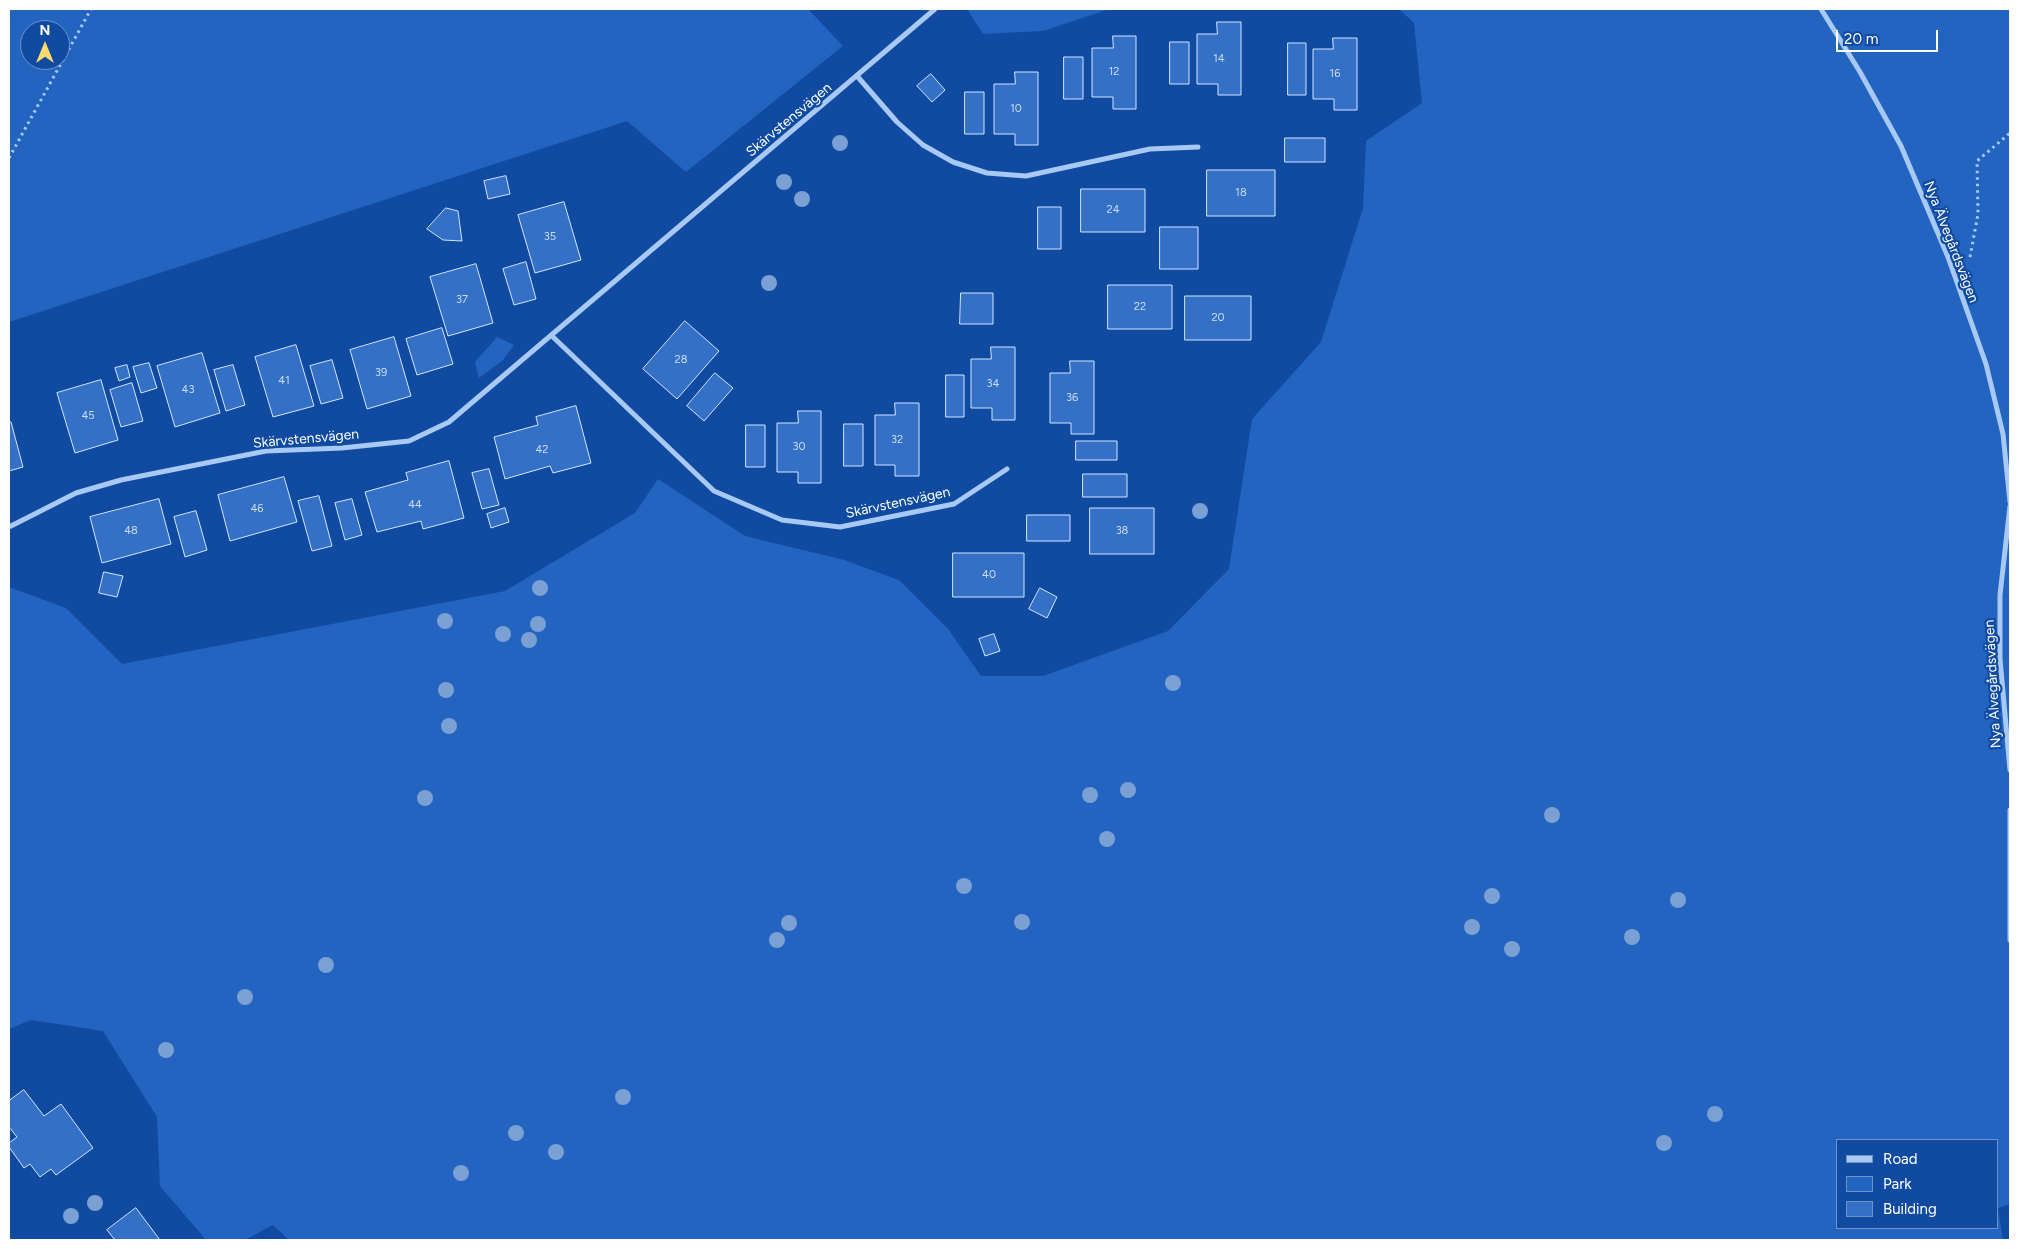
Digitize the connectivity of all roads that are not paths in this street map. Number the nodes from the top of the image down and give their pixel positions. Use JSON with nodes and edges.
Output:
{"nodes":[{"id":1,"x":935,"y":9,"type":"edge"},
{"id":2,"x":1821,"y":9,"type":"edge"},
{"id":3,"x":857,"y":76,"type":"junction"},
{"id":4,"x":1198,"y":147,"type":"dead end"},
{"id":5,"x":552,"y":336,"type":"junction"},
{"id":6,"x":1007,"y":469,"type":"dead end"},
{"id":7,"x":2010,"y":502,"type":"edge"},
{"id":8,"x":2010,"y":506,"type":"edge"},
{"id":9,"x":9,"y":527,"type":"edge"},
{"id":10,"x":2010,"y":770,"type":"edge"},
{"id":11,"x":2010,"y":810,"type":"edge"},
{"id":12,"x":2010,"y":940,"type":"edge"}],
"edges":[{"from":1,"to":3,"type":"street","name":"Skärvstensvägen"},
{"from":2,"to":7,"type":"street","name":"Nya Älvegårdsvägen"},
{"from":3,"to":4,"type":"street"},
{"from":3,"to":5,"type":"street","name":"Skärvstensvägen"},
{"from":5,"to":6,"type":"street","name":"Skärvstensvägen"},
{"from":5,"to":9,"type":"street","name":"Skärvstensvägen"},
{"from":8,"to":10,"type":"street","name":"Nya Älvegårdsvägen"},
{"from":11,"to":12,"type":"street"}]}
